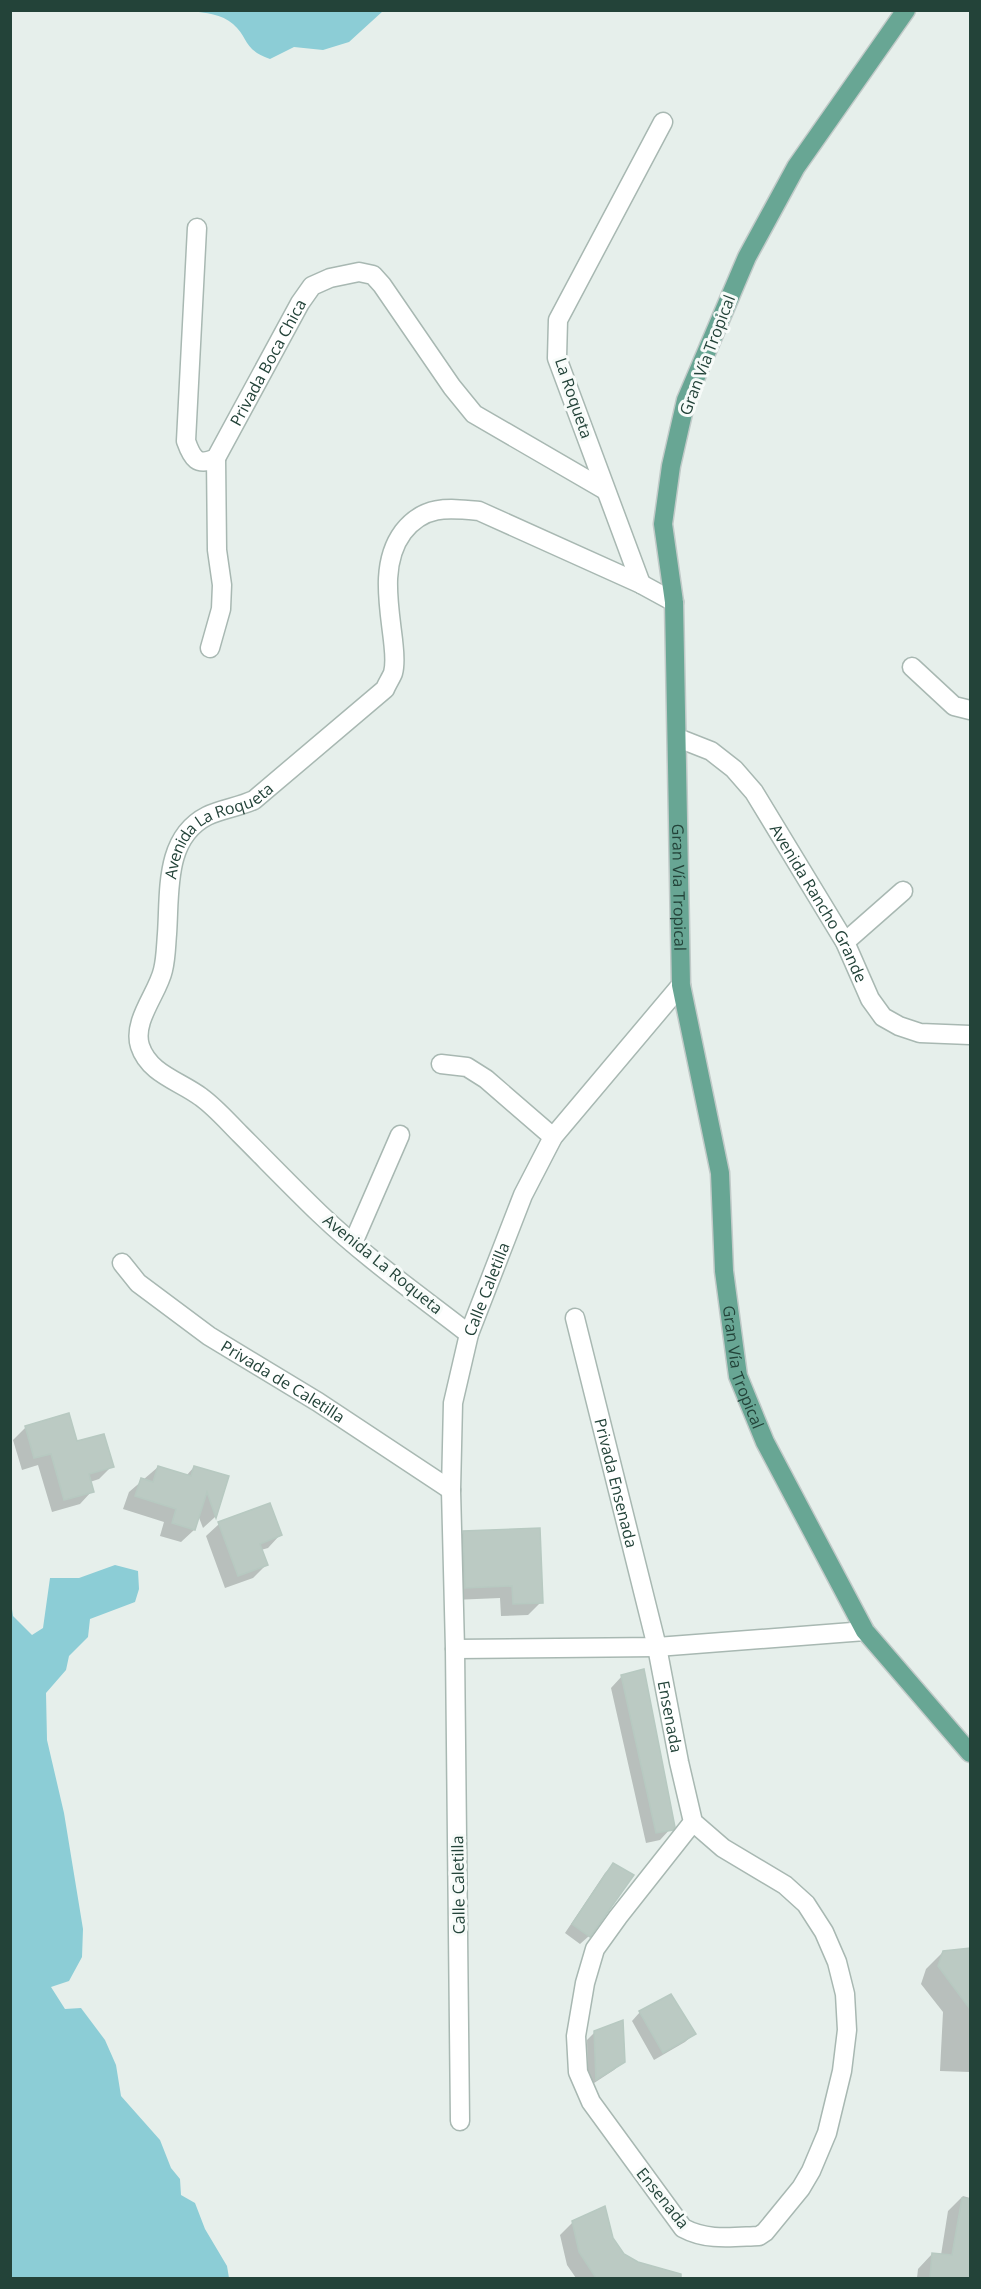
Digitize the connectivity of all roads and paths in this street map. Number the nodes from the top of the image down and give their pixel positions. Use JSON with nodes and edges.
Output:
{"nodes":[{"id":1,"x":906,"y":10,"type":"edge"},
{"id":2,"x":663,"y":122,"type":"dead end"},
{"id":3,"x":197,"y":228,"type":"dead end"},
{"id":4,"x":216,"y":458,"type":"junction"},
{"id":5,"x":605,"y":490,"type":"junction"},
{"id":6,"x":641,"y":584,"type":"junction"},
{"id":7,"x":674,"y":602,"type":"junction"},
{"id":8,"x":210,"y":648,"type":"dead end"},
{"id":9,"x":912,"y":667,"type":"dead end"},
{"id":10,"x":970,"y":710,"type":"edge"},
{"id":11,"x":678,"y":738,"type":"junction"},
{"id":12,"x":903,"y":891,"type":"dead end"},
{"id":13,"x":845,"y":942,"type":"junction"},
{"id":14,"x":681,"y":985,"type":"junction"},
{"id":15,"x":970,"y":1035,"type":"edge"},
{"id":16,"x":441,"y":1064,"type":"dead end"},
{"id":17,"x":400,"y":1135,"type":"dead end"},
{"id":18,"x":553,"y":1137,"type":"junction"},
{"id":19,"x":353,"y":1243,"type":"junction"},
{"id":20,"x":122,"y":1263,"type":"dead end"},
{"id":21,"x":575,"y":1318,"type":"dead end"},
{"id":22,"x":469,"y":1334,"type":"junction"},
{"id":23,"x":451,"y":1490,"type":"junction"},
{"id":24,"x":865,"y":1631,"type":"junction"},
{"id":25,"x":657,"y":1647,"type":"junction"},
{"id":26,"x":455,"y":1649,"type":"junction"},
{"id":27,"x":970,"y":1753,"type":"edge"},
{"id":28,"x":693,"y":1822,"type":"junction"},
{"id":29,"x":460,"y":2121,"type":"dead end"}],
"edges":[{"from":1,"to":7,"type":"main road","name":"Gran Vía Tropical"},
{"from":2,"to":5,"type":"street","name":"La Roqueta"},
{"from":3,"to":4,"type":"street"},
{"from":4,"to":5,"type":"street","name":"Privada Boca Chica"},
{"from":4,"to":8,"type":"street"},
{"from":5,"to":6,"type":"street","name":"La Roqueta"},
{"from":6,"to":7,"type":"street","name":"Avenida La Roqueta"},
{"from":6,"to":19,"type":"street","name":"Avenida La Roqueta"},
{"from":7,"to":11,"type":"main road","name":"Gran Vía Tropical"},
{"from":9,"to":10,"type":"street"},
{"from":11,"to":13,"type":"street","name":"Avenida Rancho Grande"},
{"from":11,"to":14,"type":"main road","name":"Gran Vía Tropical"},
{"from":12,"to":13,"type":"street"},
{"from":13,"to":15,"type":"street","name":"Avenida Rancho Grande"},
{"from":14,"to":18,"type":"street","name":"Calle Caletilla"},
{"from":14,"to":24,"type":"main road","name":"Gran Vía Tropical"},
{"from":16,"to":18,"type":"street"},
{"from":17,"to":19,"type":"street"},
{"from":18,"to":22,"type":"street","name":"Calle Caletilla"},
{"from":19,"to":22,"type":"street","name":"Avenida La Roqueta"},
{"from":20,"to":23,"type":"street","name":"Privada de Caletilla"},
{"from":21,"to":25,"type":"street","name":"Privada Ensenada"},
{"from":22,"to":23,"type":"street","name":"Calle Caletilla"},
{"from":23,"to":26,"type":"street","name":"Calle Caletilla"},
{"from":24,"to":25,"type":"street"},
{"from":24,"to":27,"type":"main road","name":"Gran Vía Tropical"},
{"from":25,"to":26,"type":"street"},
{"from":25,"to":28,"type":"street","name":"Ensenada"},
{"from":26,"to":29,"type":"street","name":"Calle Caletilla"},
{"from":28,"to":28,"type":"street","name":"Ensenada"}]}
